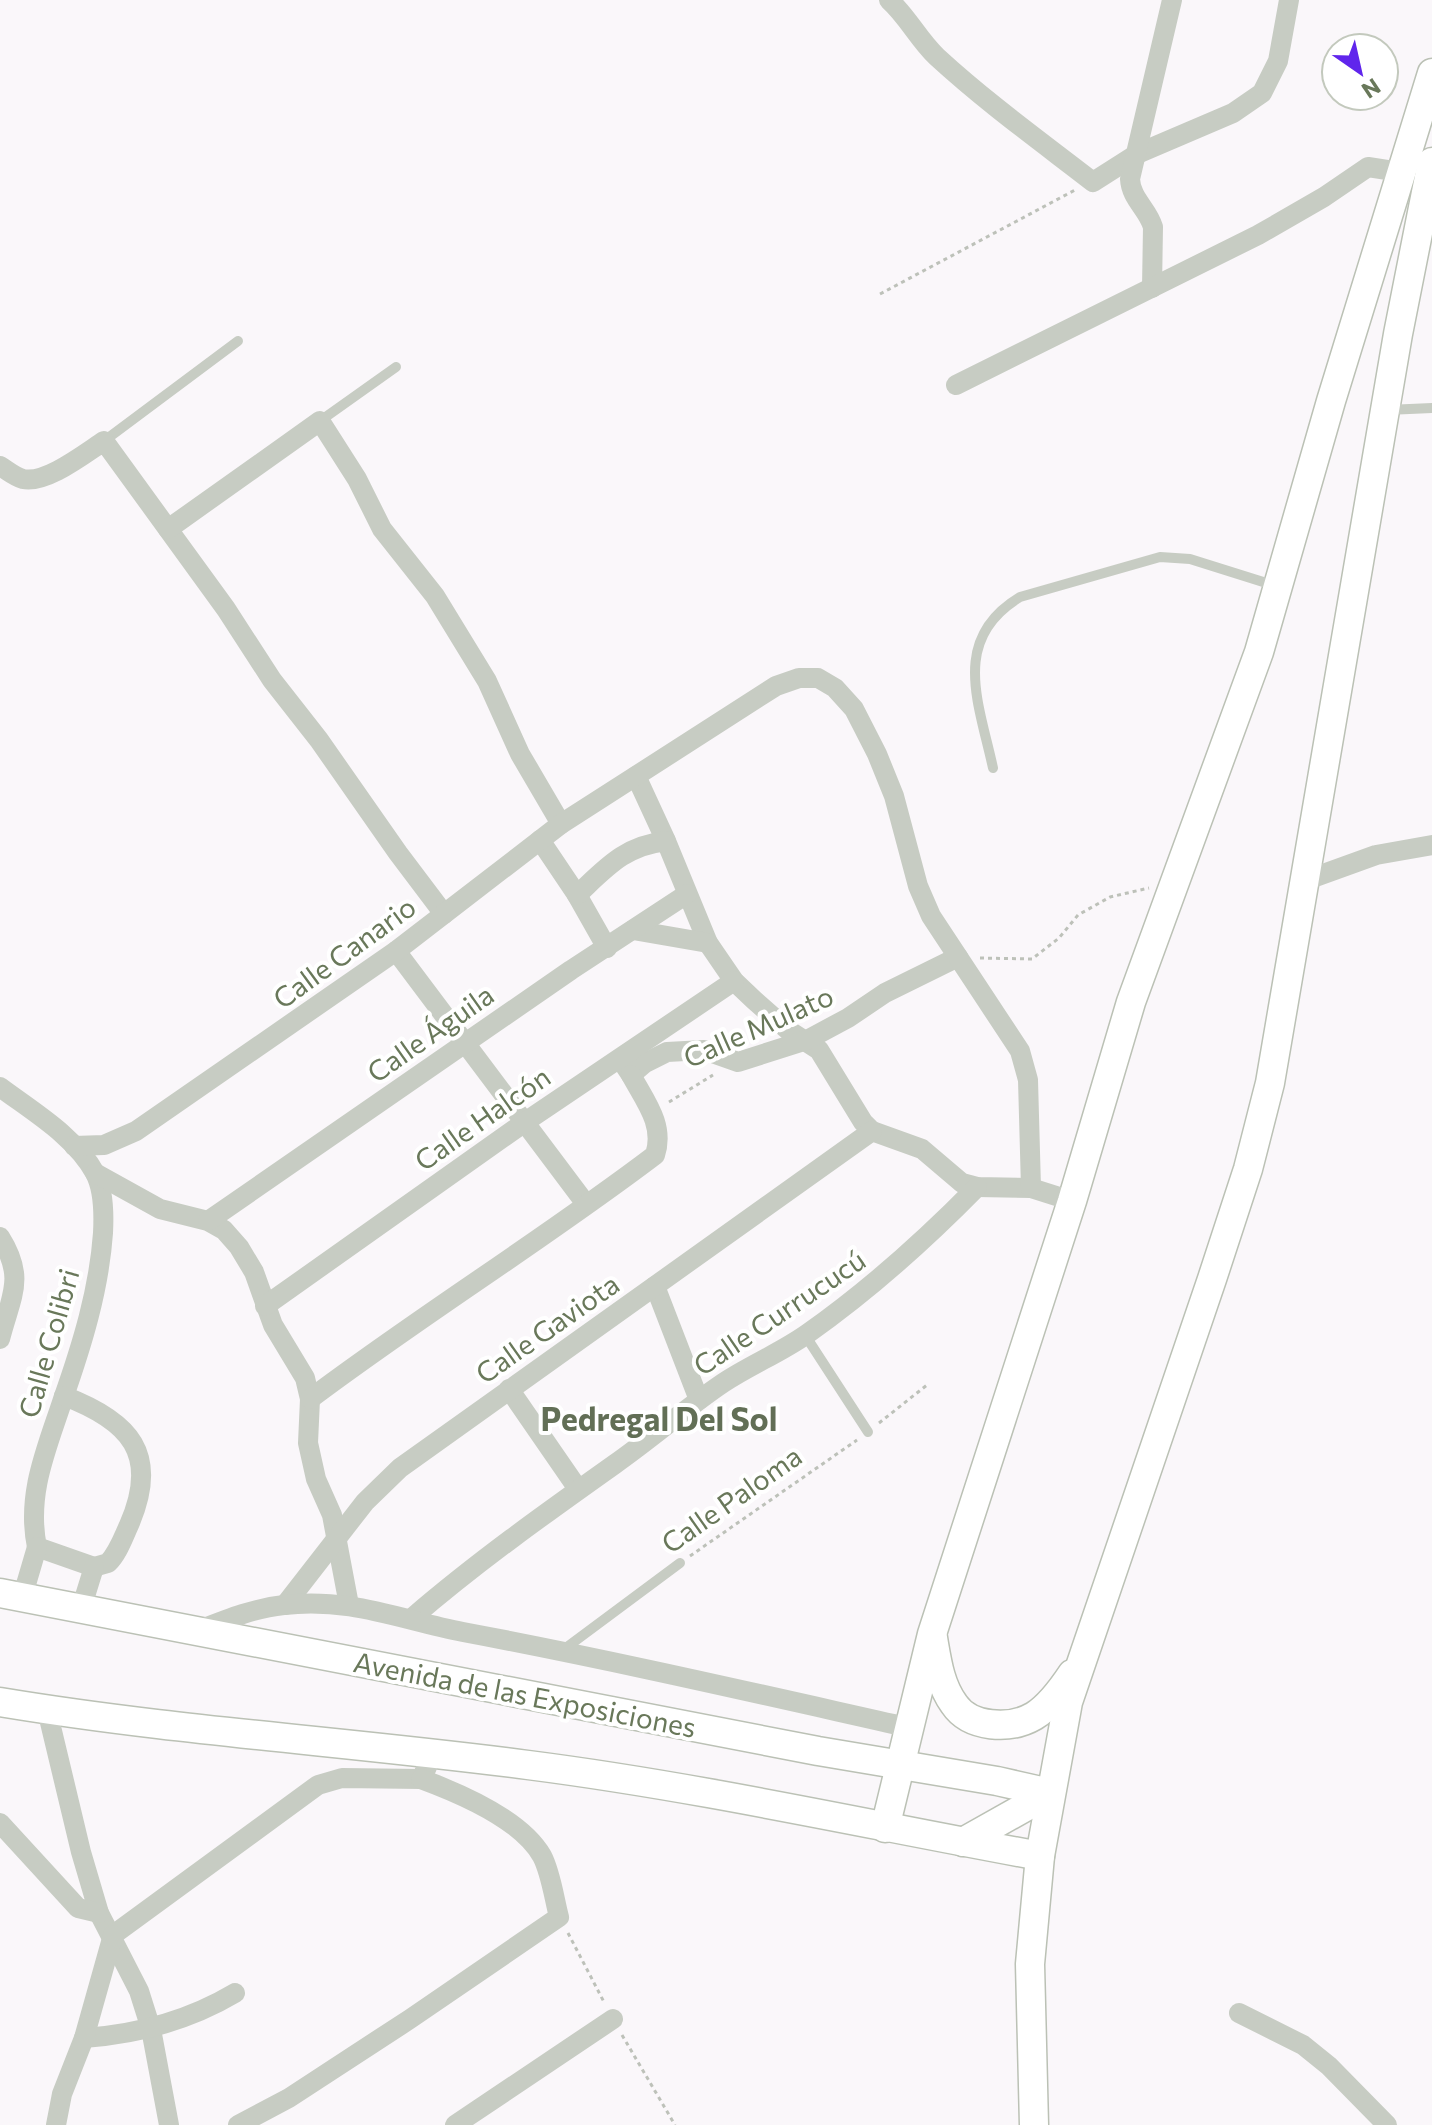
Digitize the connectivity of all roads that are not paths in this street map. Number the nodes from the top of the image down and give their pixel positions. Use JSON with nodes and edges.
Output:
{"nodes":[{"id":1,"x":889,"y":0,"type":"edge"},
{"id":2,"x":1172,"y":0,"type":"edge"},
{"id":3,"x":1289,"y":0,"type":"edge"},
{"id":4,"x":1432,"y":73,"type":"edge"},
{"id":5,"x":1137,"y":154,"type":"junction"},
{"id":6,"x":1432,"y":162,"type":"edge"},
{"id":7,"x":1400,"y":172,"type":"junction"},
{"id":8,"x":1426,"y":218,"type":"edge"},
{"id":9,"x":1152,"y":288,"type":"junction"},
{"id":10,"x":238,"y":341,"type":"dead end"},
{"id":11,"x":396,"y":367,"type":"dead end"},
{"id":12,"x":956,"y":385,"type":"dead end"},
{"id":13,"x":1432,"y":408,"type":"edge"},
{"id":14,"x":1385,"y":410,"type":"junction"},
{"id":15,"x":320,"y":421,"type":"junction"},
{"id":16,"x":104,"y":441,"type":"junction"},
{"id":17,"x":0,"y":466,"type":"edge"},
{"id":18,"x":168,"y":529,"type":"junction"},
{"id":19,"x":1278,"y":586,"type":"junction"},
{"id":20,"x":993,"y":768,"type":"dead end"},
{"id":21,"x":636,"y":776,"type":"junction"},
{"id":22,"x":561,"y":824,"type":"junction"},
{"id":23,"x":540,"y":840,"type":"junction"},
{"id":24,"x":666,"y":841,"type":"junction"},
{"id":25,"x":1432,"y":845,"type":"edge"},
{"id":26,"x":1304,"y":881,"type":"junction"},
{"id":27,"x":687,"y":894,"type":"junction"},
{"id":28,"x":577,"y":895,"type":"junction"},
{"id":29,"x":444,"y":914,"type":"junction"},
{"id":30,"x":633,"y":930,"type":"junction"},
{"id":31,"x":708,"y":943,"type":"junction"},
{"id":32,"x":607,"y":948,"type":"junction"},
{"id":33,"x":396,"y":951,"type":"junction"},
{"id":34,"x":958,"y":957,"type":"junction"},
{"id":35,"x":734,"y":981,"type":"junction"},
{"id":36,"x":807,"y":1040,"type":"junction"},
{"id":37,"x":466,"y":1042,"type":"junction"},
{"id":38,"x":625,"y":1066,"type":"junction"},
{"id":39,"x":0,"y":1087,"type":"edge"},
{"id":40,"x":525,"y":1122,"type":"junction"},
{"id":41,"x":872,"y":1131,"type":"junction"},
{"id":42,"x":74,"y":1146,"type":"junction"},
{"id":43,"x":95,"y":1173,"type":"junction"},
{"id":44,"x":977,"y":1187,"type":"junction"},
{"id":45,"x":1031,"y":1188,"type":"junction"},
{"id":46,"x":1072,"y":1201,"type":"junction"},
{"id":47,"x":586,"y":1204,"type":"junction"},
{"id":48,"x":208,"y":1221,"type":"junction"},
{"id":49,"x":0,"y":1237,"type":"edge"},
{"id":50,"x":655,"y":1286,"type":"junction"},
{"id":51,"x":6,"y":1292,"type":"edge"},
{"id":52,"x":265,"y":1306,"type":"junction"},
{"id":53,"x":805,"y":1335,"type":"junction"},
{"id":54,"x":0,"y":1339,"type":"edge"},
{"id":55,"x":509,"y":1389,"type":"junction"},
{"id":56,"x":64,"y":1396,"type":"junction"},
{"id":57,"x":310,"y":1399,"type":"junction"},
{"id":58,"x":699,"y":1400,"type":"junction"},
{"id":59,"x":868,"y":1432,"type":"road end"},
{"id":60,"x":578,"y":1489,"type":"junction"},
{"id":61,"x":336,"y":1540,"type":"junction"},
{"id":62,"x":37,"y":1547,"type":"junction"},
{"id":63,"x":680,"y":1563,"type":"road end"},
{"id":64,"x":94,"y":1567,"type":"junction"},
{"id":65,"x":11,"y":1595,"type":"edge"},
{"id":66,"x":285,"y":1605,"type":"junction"},
{"id":67,"x":349,"y":1605,"type":"junction"},
{"id":68,"x":81,"y":1609,"type":"junction"},
{"id":69,"x":412,"y":1618,"type":"junction"},
{"id":70,"x":197,"y":1631,"type":"junction"},
{"id":71,"x":932,"y":1634,"type":"junction"},
{"id":72,"x":561,"y":1651,"type":"junction"},
{"id":73,"x":1079,"y":1663,"type":"junction"},
{"id":74,"x":0,"y":1702,"type":"edge"},
{"id":75,"x":47,"y":1710,"type":"junction"},
{"id":76,"x":907,"y":1727,"type":"junction"},
{"id":77,"x":898,"y":1766,"type":"junction"},
{"id":78,"x":426,"y":1767,"type":"junction"},
{"id":79,"x":1050,"y":1793,"type":"junction"},
{"id":80,"x":0,"y":1823,"type":"edge"},
{"id":81,"x":885,"y":1828,"type":"junction"},
{"id":82,"x":963,"y":1842,"type":"junction"},
{"id":83,"x":1040,"y":1856,"type":"junction"},
{"id":84,"x":99,"y":1913,"type":"junction"},
{"id":85,"x":113,"y":1935,"type":"junction"},
{"id":86,"x":235,"y":1993,"type":"dead end"},
{"id":87,"x":1239,"y":2013,"type":"dead end"},
{"id":88,"x":613,"y":2019,"type":"dead end"},
{"id":89,"x":151,"y":2029,"type":"junction"},
{"id":90,"x":84,"y":2038,"type":"junction"},
{"id":91,"x":56,"y":2125,"type":"edge"},
{"id":92,"x":169,"y":2125,"type":"edge"},
{"id":93,"x":238,"y":2125,"type":"edge"},
{"id":94,"x":455,"y":2125,"type":"edge"},
{"id":95,"x":1034,"y":2125,"type":"edge"},
{"id":96,"x":1387,"y":2125,"type":"edge"}],
"edges":[{"from":1,"to":5,"type":"street"},
{"from":2,"to":5,"type":"street"},
{"from":3,"to":5,"type":"street"},
{"from":4,"to":7,"type":"street"},
{"from":5,"to":9,"type":"street"},
{"from":6,"to":8,"type":"street"},
{"from":7,"to":9,"type":"street"},
{"from":7,"to":19,"type":"street"},
{"from":8,"to":14,"type":"street"},
{"from":9,"to":12,"type":"street"},
{"from":10,"to":16,"type":"lane"},
{"from":11,"to":15,"type":"lane"},
{"from":13,"to":14,"type":"lane"},
{"from":14,"to":26,"type":"street"},
{"from":15,"to":18,"type":"street"},
{"from":15,"to":22,"type":"street"},
{"from":16,"to":17,"type":"street"},
{"from":16,"to":18,"type":"street"},
{"from":18,"to":29,"type":"street"},
{"from":19,"to":20,"type":"lane"},
{"from":19,"to":46,"type":"street"},
{"from":21,"to":22,"type":"street","name":"Calle Canario"},
{"from":21,"to":24,"type":"street"},
{"from":21,"to":34,"type":"street","name":"Calle Canario"},
{"from":22,"to":23,"type":"street","name":"Calle Canario"},
{"from":23,"to":28,"type":"street"},
{"from":23,"to":29,"type":"street","name":"Calle Canario"},
{"from":24,"to":27,"type":"street"},
{"from":24,"to":28,"type":"street"},
{"from":25,"to":26,"type":"street"},
{"from":26,"to":73,"type":"street"},
{"from":27,"to":30,"type":"street","name":"Calle Águila"},
{"from":27,"to":31,"type":"street"},
{"from":28,"to":32,"type":"street"},
{"from":29,"to":33,"type":"street","name":"Calle Canario"},
{"from":30,"to":31,"type":"street"},
{"from":30,"to":32,"type":"street","name":"Calle Águila"},
{"from":31,"to":35,"type":"street"},
{"from":32,"to":37,"type":"street","name":"Calle Águila"},
{"from":33,"to":37,"type":"street"},
{"from":33,"to":42,"type":"street","name":"Calle Canario"},
{"from":34,"to":36,"type":"street","name":"Calle Mulato"},
{"from":34,"to":45,"type":"street"},
{"from":35,"to":36,"type":"street"},
{"from":35,"to":38,"type":"street","name":"Calle Halcón"},
{"from":36,"to":38,"type":"street","name":"Calle Mulato"},
{"from":36,"to":41,"type":"street"},
{"from":37,"to":40,"type":"street"},
{"from":37,"to":48,"type":"street","name":"Calle Águila"},
{"from":38,"to":40,"type":"street","name":"Calle Halcón"},
{"from":38,"to":47,"type":"street"},
{"from":39,"to":42,"type":"street","name":"Calle Colibri"},
{"from":40,"to":47,"type":"street"},
{"from":40,"to":52,"type":"street","name":"Calle Halcón"},
{"from":41,"to":44,"type":"street"},
{"from":41,"to":50,"type":"street","name":"Calle Gaviota"},
{"from":42,"to":43,"type":"street","name":"Calle Colibri"},
{"from":43,"to":48,"type":"street"},
{"from":43,"to":56,"type":"street","name":"Calle Colibri"},
{"from":44,"to":45,"type":"street"},
{"from":44,"to":53,"type":"street","name":"Calle Currucucú"},
{"from":45,"to":46,"type":"street"},
{"from":46,"to":71,"type":"street"},
{"from":47,"to":57,"type":"street"},
{"from":48,"to":52,"type":"street"},
{"from":49,"to":51,"type":"street"},
{"from":50,"to":55,"type":"street","name":"Calle Gaviota"},
{"from":50,"to":58,"type":"street"},
{"from":51,"to":54,"type":"street"},
{"from":52,"to":57,"type":"street"},
{"from":53,"to":58,"type":"street","name":"Calle Currucucú"},
{"from":53,"to":59,"type":"lane"},
{"from":55,"to":60,"type":"street"},
{"from":55,"to":61,"type":"street","name":"Calle Gaviota"},
{"from":56,"to":62,"type":"street","name":"Calle Colibri"},
{"from":56,"to":64,"type":"street"},
{"from":57,"to":61,"type":"street"},
{"from":58,"to":60,"type":"street","name":"Calle Currucucú"},
{"from":60,"to":69,"type":"street","name":"Calle Currucucú"},
{"from":61,"to":66,"type":"street","name":"Calle Gaviota"},
{"from":61,"to":67,"type":"street"},
{"from":62,"to":64,"type":"street"},
{"from":62,"to":65,"type":"street","name":"Calle Colibri"},
{"from":63,"to":72,"type":"lane","name":"Calle Paloma"},
{"from":64,"to":68,"type":"street"},
{"from":65,"to":68,"type":"street","name":"Avenida de las Exposiciones"},
{"from":66,"to":67,"type":"street"},
{"from":66,"to":70,"type":"street"},
{"from":67,"to":69,"type":"street"},
{"from":68,"to":70,"type":"street","name":"Avenida de las Exposiciones"},
{"from":69,"to":72,"type":"street"},
{"from":70,"to":77,"type":"street","name":"Avenida de las Exposiciones"},
{"from":71,"to":73,"type":"street"},
{"from":71,"to":76,"type":"street"},
{"from":72,"to":76,"type":"street"},
{"from":73,"to":79,"type":"street"},
{"from":74,"to":75,"type":"street"},
{"from":75,"to":78,"type":"street"},
{"from":75,"to":84,"type":"street"},
{"from":76,"to":77,"type":"street"},
{"from":77,"to":79,"type":"street","name":"Avenida de las Exposiciones"},
{"from":77,"to":81,"type":"street"},
{"from":78,"to":81,"type":"street"},
{"from":78,"to":85,"type":"street"},
{"from":78,"to":93,"type":"street"},
{"from":79,"to":82,"type":"street"},
{"from":79,"to":83,"type":"street"},
{"from":80,"to":84,"type":"street"},
{"from":81,"to":82,"type":"street"},
{"from":82,"to":83,"type":"street"},
{"from":83,"to":95,"type":"street"},
{"from":84,"to":85,"type":"street"},
{"from":85,"to":89,"type":"street"},
{"from":85,"to":90,"type":"street"},
{"from":86,"to":89,"type":"street"},
{"from":87,"to":96,"type":"street"},
{"from":88,"to":94,"type":"street"},
{"from":89,"to":90,"type":"street"},
{"from":89,"to":92,"type":"street"},
{"from":90,"to":91,"type":"street"}]}
